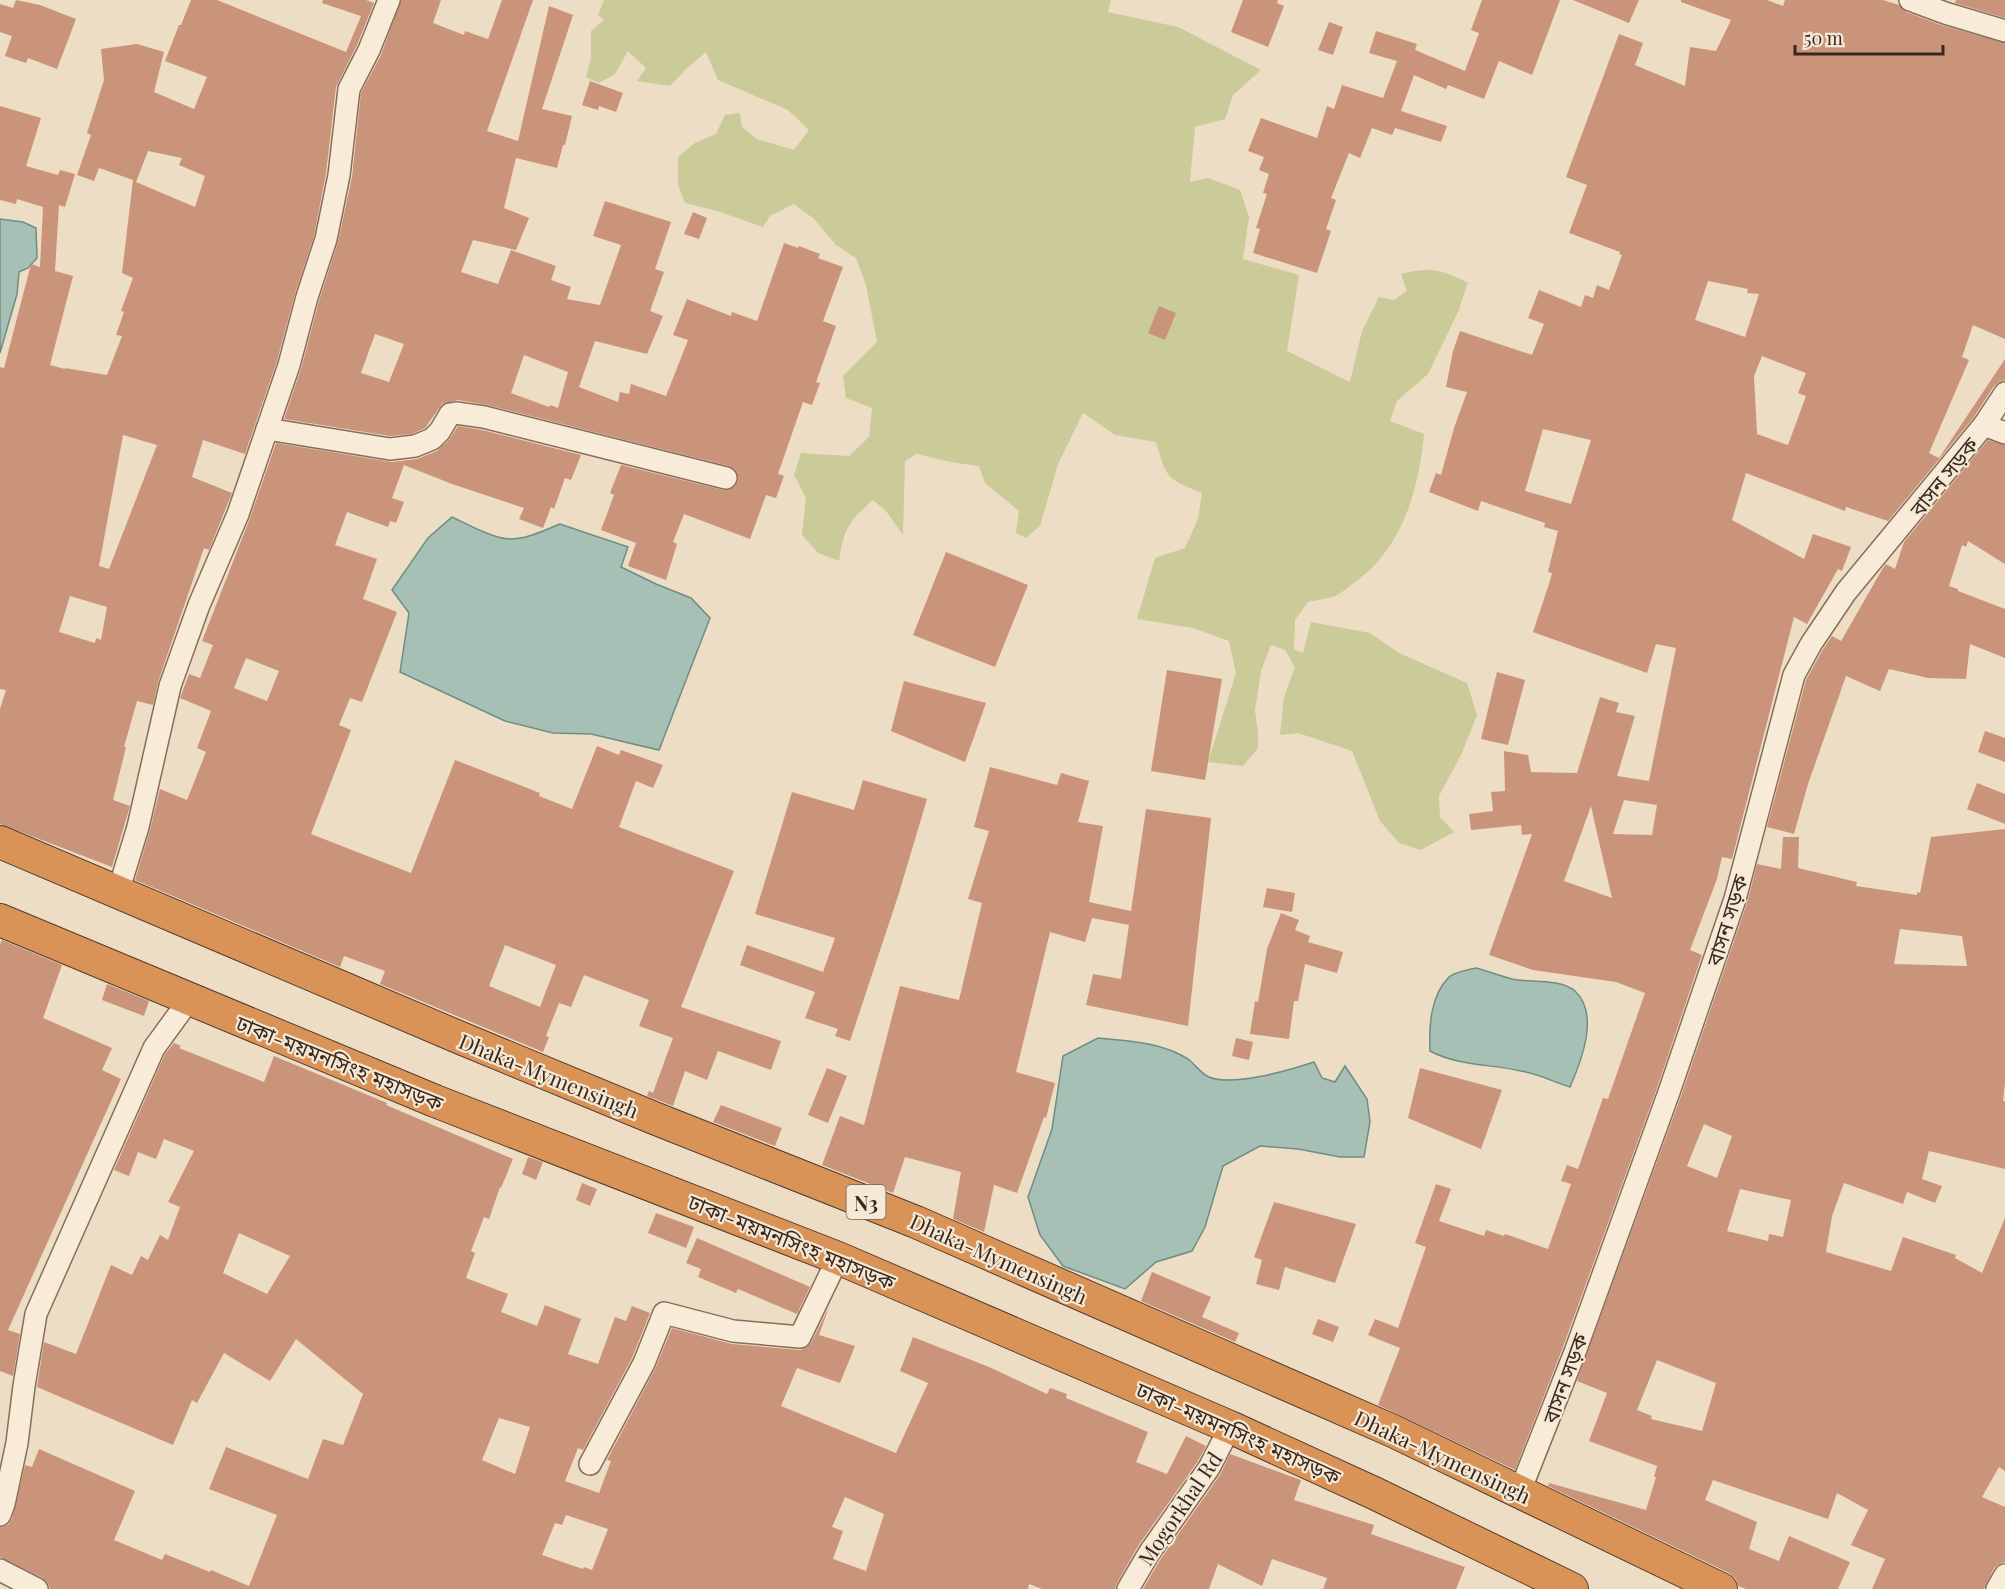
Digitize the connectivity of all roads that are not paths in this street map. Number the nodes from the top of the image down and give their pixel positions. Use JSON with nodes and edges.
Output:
{"nodes":[{"id":1,"x":389,"y":0,"type":"edge"},
{"id":2,"x":1910,"y":0,"type":"edge"},
{"id":3,"x":2005,"y":31,"type":"edge"},
{"id":4,"x":2005,"y":393,"type":"edge"},
{"id":5,"x":1984,"y":425,"type":"junction"},
{"id":6,"x":267,"y":429,"type":"junction"},
{"id":7,"x":2005,"y":434,"type":"edge"},
{"id":8,"x":726,"y":478,"type":"dead end"},
{"id":9,"x":0,"y":842,"type":"edge"},
{"id":10,"x":118,"y":892,"type":"junction"},
{"id":11,"x":0,"y":920,"type":"edge"},
{"id":12,"x":189,"y":1000,"type":"junction"},
{"id":13,"x":838,"y":1258,"type":"junction"},
{"id":14,"x":1230,"y":1427,"type":"junction"},
{"id":15,"x":590,"y":1464,"type":"dead end"},
{"id":16,"x":1520,"y":1491,"type":"junction"},
{"id":17,"x":0,"y":1515,"type":"edge"},
{"id":18,"x":0,"y":1570,"type":"edge"},
{"id":19,"x":2005,"y":1575,"type":"edge"},
{"id":20,"x":37,"y":1589,"type":"edge"},
{"id":21,"x":1128,"y":1589,"type":"edge"},
{"id":22,"x":1572,"y":1589,"type":"edge"},
{"id":23,"x":1721,"y":1589,"type":"edge"},
{"id":24,"x":1997,"y":1589,"type":"edge"}],
"edges":[{"from":1,"to":6,"type":"street"},
{"from":2,"to":3,"type":"street"},
{"from":4,"to":5,"type":"street","name":"বাসন সড়ক"},
{"from":5,"to":7,"type":"street"},
{"from":5,"to":16,"type":"street","name":"বাসন সড়ক"},
{"from":6,"to":8,"type":"street"},
{"from":6,"to":10,"type":"street"},
{"from":9,"to":10,"type":"highway","name":"Dhaka-Mymensingh","number":"N3"},
{"from":10,"to":16,"type":"highway","name":"Dhaka-Mymensingh","number":"N3"},
{"from":11,"to":12,"type":"highway","name":"ঢাকা-ময়মনসিংহ মহাসড়ক"},
{"from":12,"to":13,"type":"highway","name":"ঢাকা-ময়মনসিংহ মহাসড়ক"},
{"from":12,"to":17,"type":"street"},
{"from":13,"to":14,"type":"highway","name":"ঢাকা-ময়মনসিংহ মহাসড়ক"},
{"from":13,"to":15,"type":"street"},
{"from":14,"to":21,"type":"street","name":"Mogorkhal Rd"},
{"from":14,"to":22,"type":"highway","name":"ঢাকা-ময়মনসিংহ মহাসড়ক"},
{"from":16,"to":23,"type":"highway","name":"Dhaka-Mymensingh","number":"N3"},
{"from":18,"to":20,"type":"street"},
{"from":19,"to":24,"type":"street"}]}
